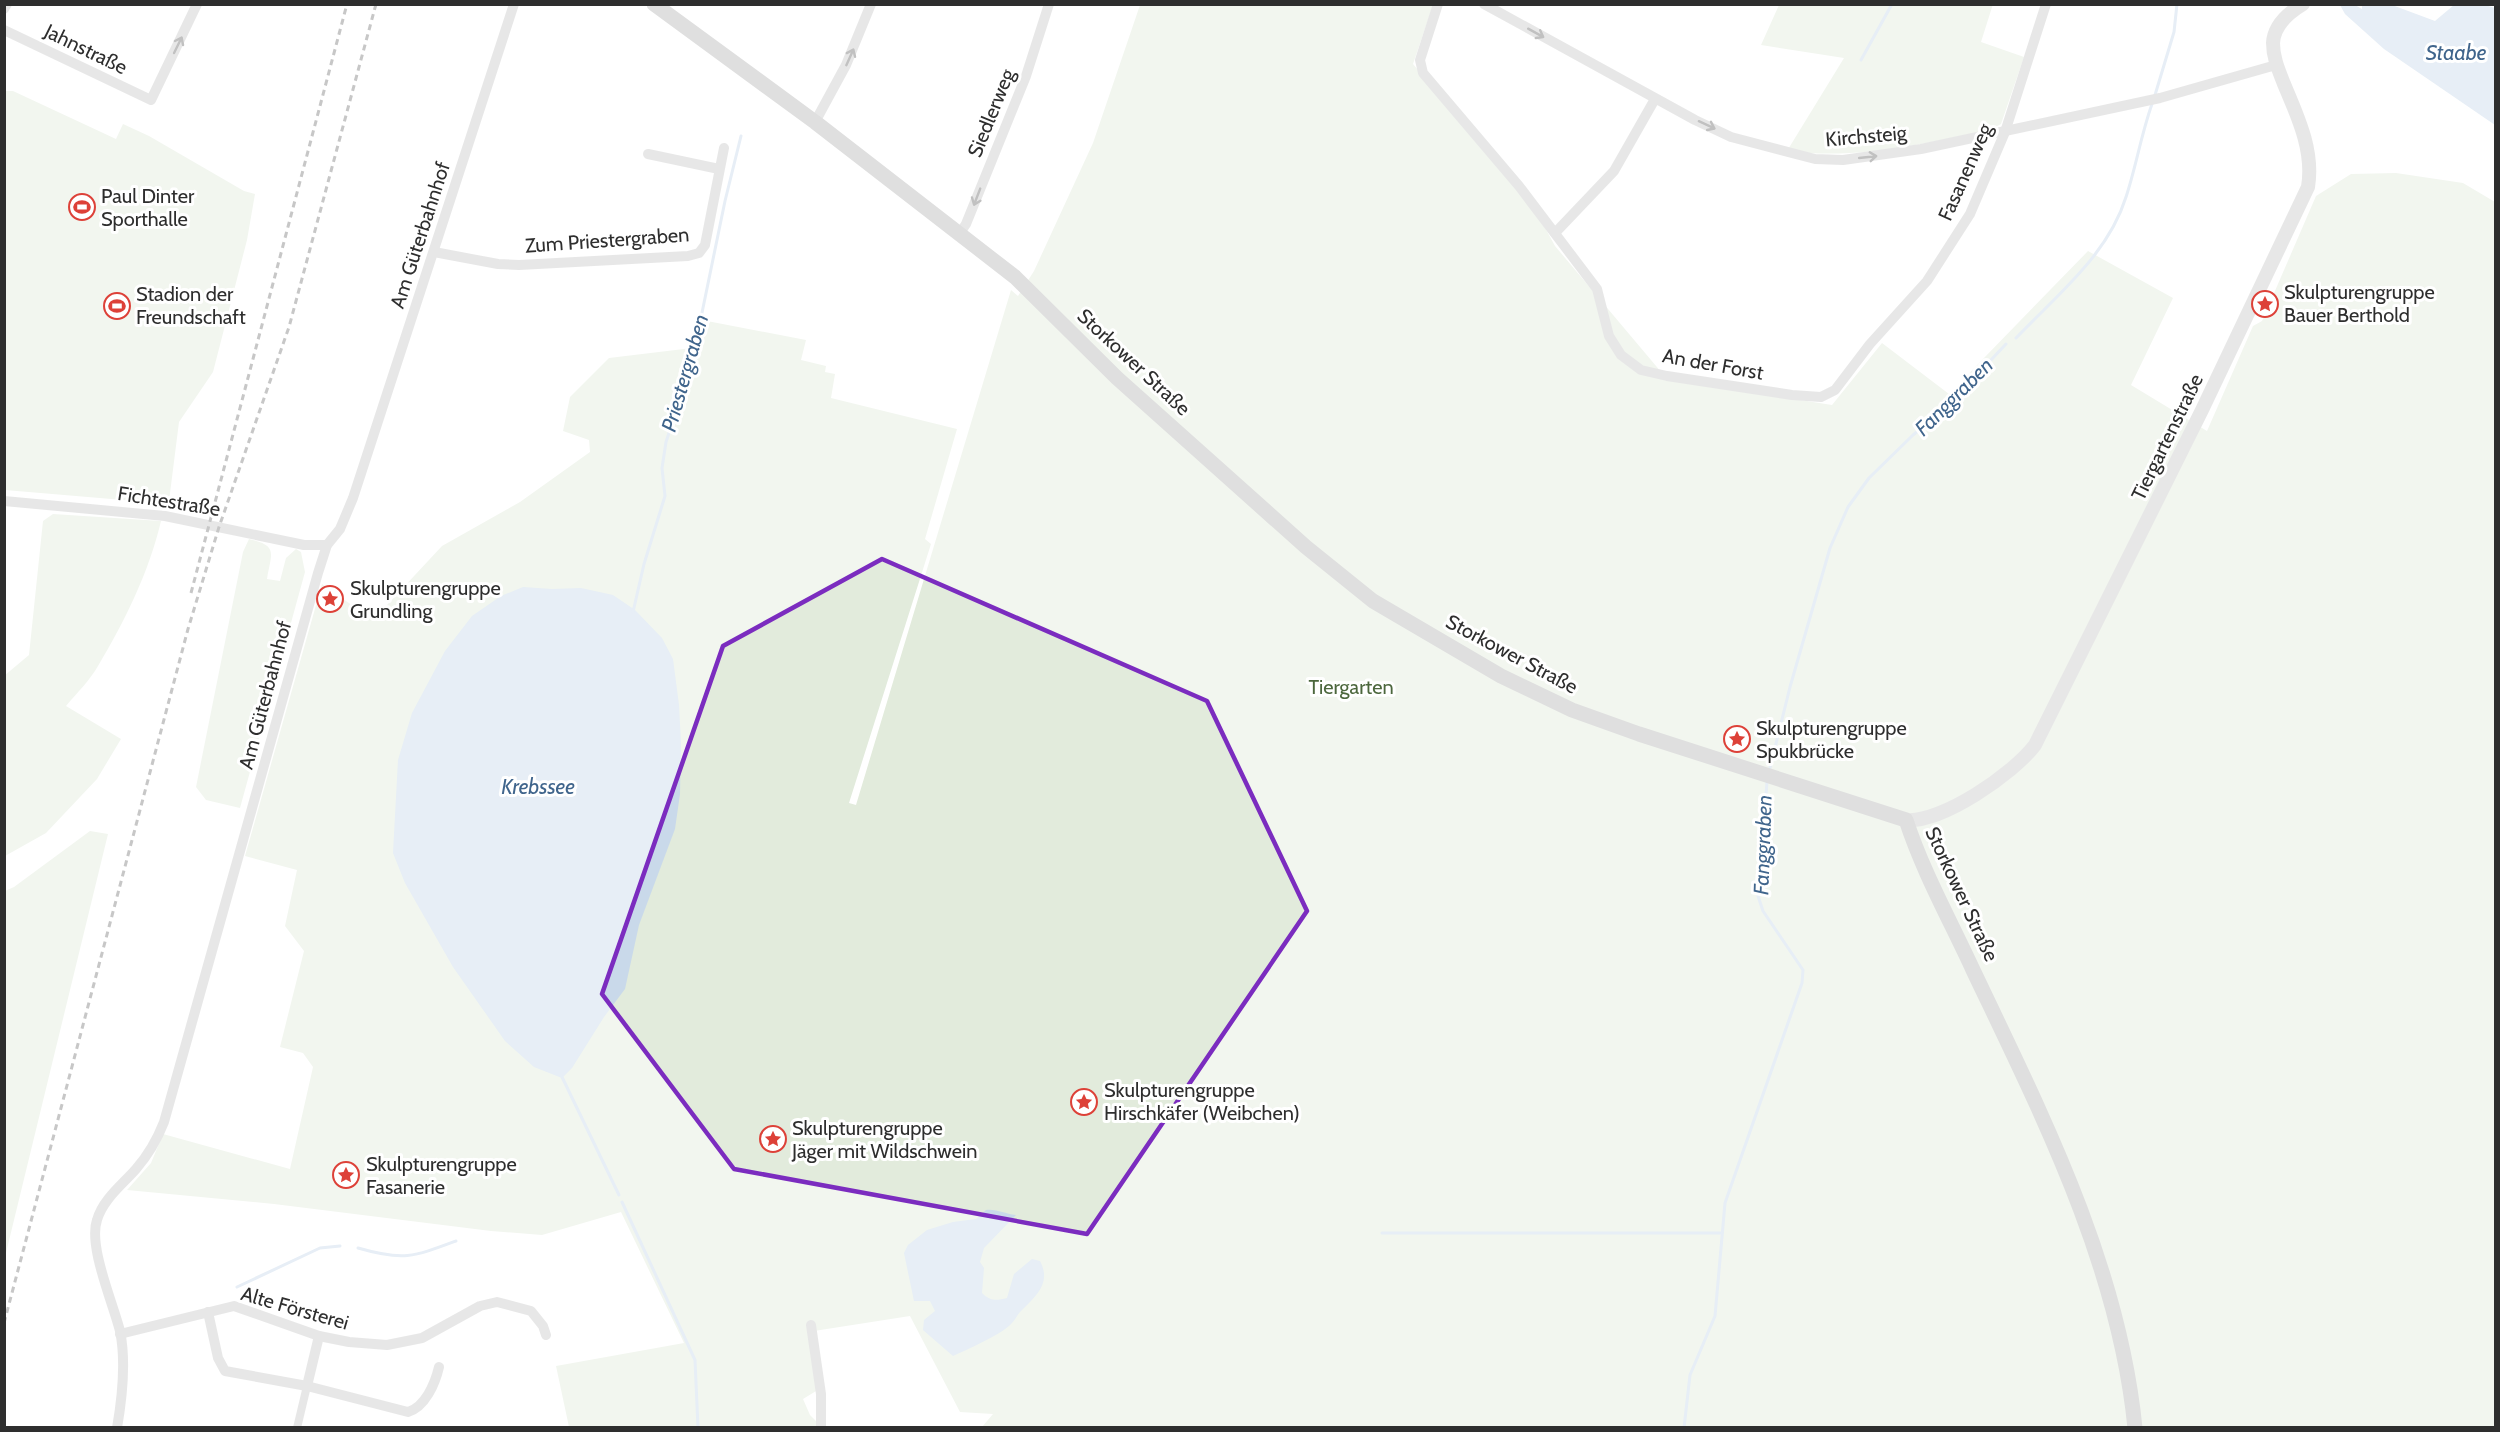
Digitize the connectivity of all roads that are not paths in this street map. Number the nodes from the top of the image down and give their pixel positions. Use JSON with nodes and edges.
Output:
{"nodes":[{"id":1,"x":7,"y":4,"type":"edge"},
{"id":2,"x":198,"y":4,"type":"edge"},
{"id":3,"x":514,"y":4,"type":"edge"},
{"id":4,"x":654,"y":4,"type":"edge"},
{"id":5,"x":871,"y":4,"type":"edge"},
{"id":6,"x":1049,"y":4,"type":"edge"},
{"id":7,"x":1438,"y":4,"type":"edge"},
{"id":8,"x":1484,"y":4,"type":"edge"},
{"id":9,"x":2046,"y":4,"type":"edge"},
{"id":10,"x":2303,"y":4,"type":"edge"},
{"id":11,"x":4,"y":9,"type":"edge"},
{"id":12,"x":4,"y":30,"type":"edge"},
{"id":13,"x":2276,"y":65,"type":"junction"},
{"id":14,"x":1655,"y":99,"type":"junction"},
{"id":15,"x":815,"y":122,"type":"junction"},
{"id":16,"x":2005,"y":132,"type":"junction"},
{"id":17,"x":724,"y":148,"type":"dead end"},
{"id":18,"x":648,"y":154,"type":"dead end"},
{"id":19,"x":718,"y":169,"type":"junction"},
{"id":20,"x":960,"y":233,"type":"junction"},
{"id":21,"x":1555,"y":233,"type":"junction"},
{"id":22,"x":434,"y":252,"type":"junction"},
{"id":23,"x":1835,"y":390,"type":"joint"},
{"id":24,"x":4,"y":501,"type":"edge"},
{"id":25,"x":327,"y":545,"type":"junction"},
{"id":26,"x":1906,"y":820,"type":"junction"},
{"id":27,"x":208,"y":1312,"type":"junction"},
{"id":28,"x":811,"y":1325,"type":"dead end"},
{"id":29,"x":120,"y":1334,"type":"junction"},
{"id":30,"x":546,"y":1335,"type":"dead end"},
{"id":31,"x":319,"y":1336,"type":"junction"},
{"id":32,"x":439,"y":1367,"type":"dead end"},
{"id":33,"x":307,"y":1386,"type":"junction"},
{"id":34,"x":117,"y":1428,"type":"edge"},
{"id":35,"x":297,"y":1428,"type":"edge"},
{"id":36,"x":821,"y":1428,"type":"edge"},
{"id":37,"x":2135,"y":1428,"type":"edge"}],
"edges":[{"from":1,"to":11,"type":"street"},
{"from":12,"to":2,"type":"street","name":"Jahnstraße","one_way":true},
{"from":3,"to":22,"type":"street","name":"Am Güterbahnhof"},
{"from":4,"to":15,"type":"main road","name":"Storkower Straße"},
{"from":15,"to":5,"type":"street","one_way":true},
{"from":6,"to":20,"type":"street","name":"Siedlerweg","one_way":true},
{"from":7,"to":21,"type":"street","name":"An der Forst"},
{"from":8,"to":14,"type":"street","name":"Kirchsteig","one_way":true},
{"from":9,"to":16,"type":"street","name":"Fasanenweg"},
{"from":10,"to":13,"type":"street","name":"Tiergartenstraße"},
{"from":13,"to":16,"type":"street","name":"Kirchsteig"},
{"from":13,"to":26,"type":"street","name":"Tiergartenstraße"},
{"from":14,"to":16,"type":"street","name":"Kirchsteig","one_way":true},
{"from":14,"to":21,"type":"street"},
{"from":15,"to":20,"type":"main road","name":"Storkower Straße"},
{"from":16,"to":23,"type":"street","name":"Fasanenweg"},
{"from":17,"to":19,"type":"street","name":"Zum Priestergraben"},
{"from":18,"to":19,"type":"street"},
{"from":19,"to":22,"type":"street","name":"Zum Priestergraben"},
{"from":20,"to":26,"type":"main road","name":"Storkower Straße"},
{"from":21,"to":23,"type":"street","name":"An der Forst"},
{"from":22,"to":25,"type":"street","name":"Am Güterbahnhof"},
{"from":24,"to":25,"type":"street","name":"Fichtestraße"},
{"from":25,"to":29,"type":"street","name":"Am Güterbahnhof"},
{"from":26,"to":37,"type":"main road","name":"Storkower Straße"},
{"from":27,"to":29,"type":"street","name":"Alte Försterei"},
{"from":27,"to":31,"type":"street","name":"Alte Försterei"},
{"from":27,"to":33,"type":"street"},
{"from":28,"to":36,"type":"street"},
{"from":29,"to":34,"type":"street","name":"Am Güterbahnhof"},
{"from":30,"to":31,"type":"street","name":"Alte Försterei"},
{"from":31,"to":33,"type":"street"},
{"from":32,"to":33,"type":"street"},
{"from":33,"to":35,"type":"street"}]}
